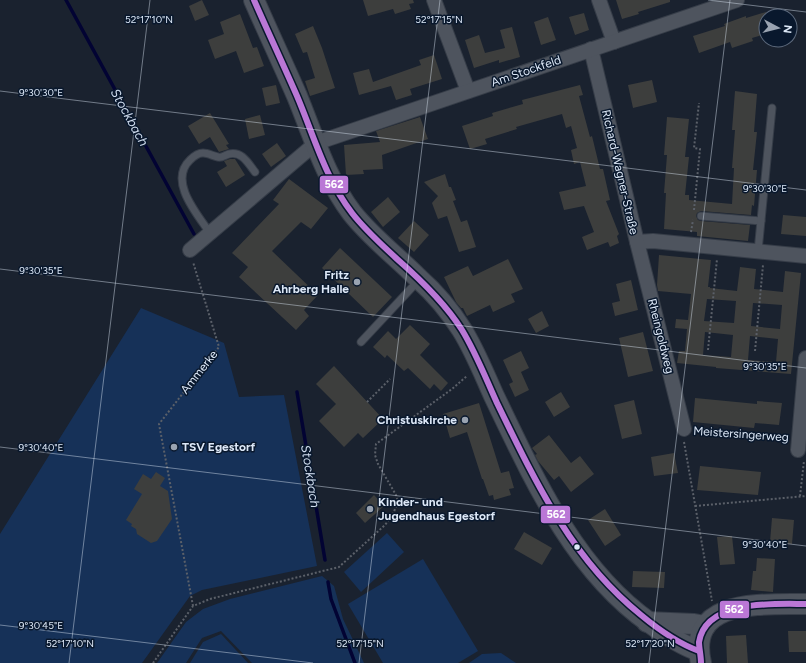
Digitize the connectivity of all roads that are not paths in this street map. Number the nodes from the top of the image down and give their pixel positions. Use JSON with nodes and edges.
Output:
{"nodes":[{"id":1,"x":254,"y":0,"type":"edge"},
{"id":2,"x":434,"y":0,"type":"edge"},
{"id":3,"x":599,"y":0,"type":"edge"},
{"id":4,"x":737,"y":0,"type":"edge"},
{"id":5,"x":614,"y":42,"type":"junction"},
{"id":6,"x":591,"y":49,"type":"junction"},
{"id":7,"x":468,"y":91,"type":"junction"},
{"id":8,"x":772,"y":108,"type":"dead end"},
{"id":9,"x":316,"y":143,"type":"junction"},
{"id":10,"x":255,"y":172,"type":"dead end"},
{"id":11,"x":701,"y":216,"type":"dead end"},
{"id":12,"x":761,"y":221,"type":"junction"},
{"id":13,"x":210,"y":233,"type":"junction"},
{"id":14,"x":637,"y":242,"type":"junction"},
{"id":15,"x":190,"y":250,"type":"road end"},
{"id":16,"x":761,"y":252,"type":"junction"},
{"id":17,"x":806,"y":256,"type":"edge"},
{"id":18,"x":420,"y":279,"type":"junction"},
{"id":19,"x":361,"y":342,"type":"dead end"},
{"id":20,"x":806,"y":358,"type":"edge"},
{"id":21,"x":805,"y":390,"type":"edge"},
{"id":22,"x":684,"y":429,"type":"road end"},
{"id":23,"x":798,"y":444,"type":"road end"},
{"id":24,"x":806,"y":604,"type":"edge"},
{"id":25,"x":710,"y":621,"type":"junction"},
{"id":26,"x":647,"y":622,"type":"junction"},
{"id":27,"x":700,"y":657,"type":"edge"}],
"edges":[{"from":1,"to":9,"type":"main road"},
{"from":2,"to":7,"type":"street"},
{"from":3,"to":5,"type":"street"},
{"from":4,"to":5,"type":"street","name":"Am Stockfeld"},
{"from":5,"to":6,"type":"street","name":"Am Stockfeld"},
{"from":6,"to":7,"type":"street","name":"Am Stockfeld"},
{"from":6,"to":14,"type":"street","name":"Richard-Wagner-Straße"},
{"from":7,"to":9,"type":"street","name":"Am Stockfeld"},
{"from":8,"to":12,"type":"lane"},
{"from":9,"to":13,"type":"street"},
{"from":9,"to":18,"type":"main road"},
{"from":10,"to":13,"type":"lane"},
{"from":11,"to":12,"type":"lane"},
{"from":12,"to":16,"type":"lane"},
{"from":13,"to":15,"type":"street"},
{"from":14,"to":16,"type":"street","name":"Richard-Wagner-Straße"},
{"from":14,"to":22,"type":"street","name":"Rheingoldweg"},
{"from":16,"to":17,"type":"street","name":"Richard-Wagner-Straße"},
{"from":18,"to":19,"type":"lane"},
{"from":18,"to":26,"type":"main road"},
{"from":20,"to":21,"type":"street","name":"Meistersingerweg"},
{"from":21,"to":23,"type":"street","name":"Meistersingerweg"},
{"from":24,"to":25,"type":"main road"},
{"from":25,"to":26,"type":"main road"},
{"from":25,"to":27,"type":"main road"},
{"from":26,"to":27,"type":"main road"}]}
